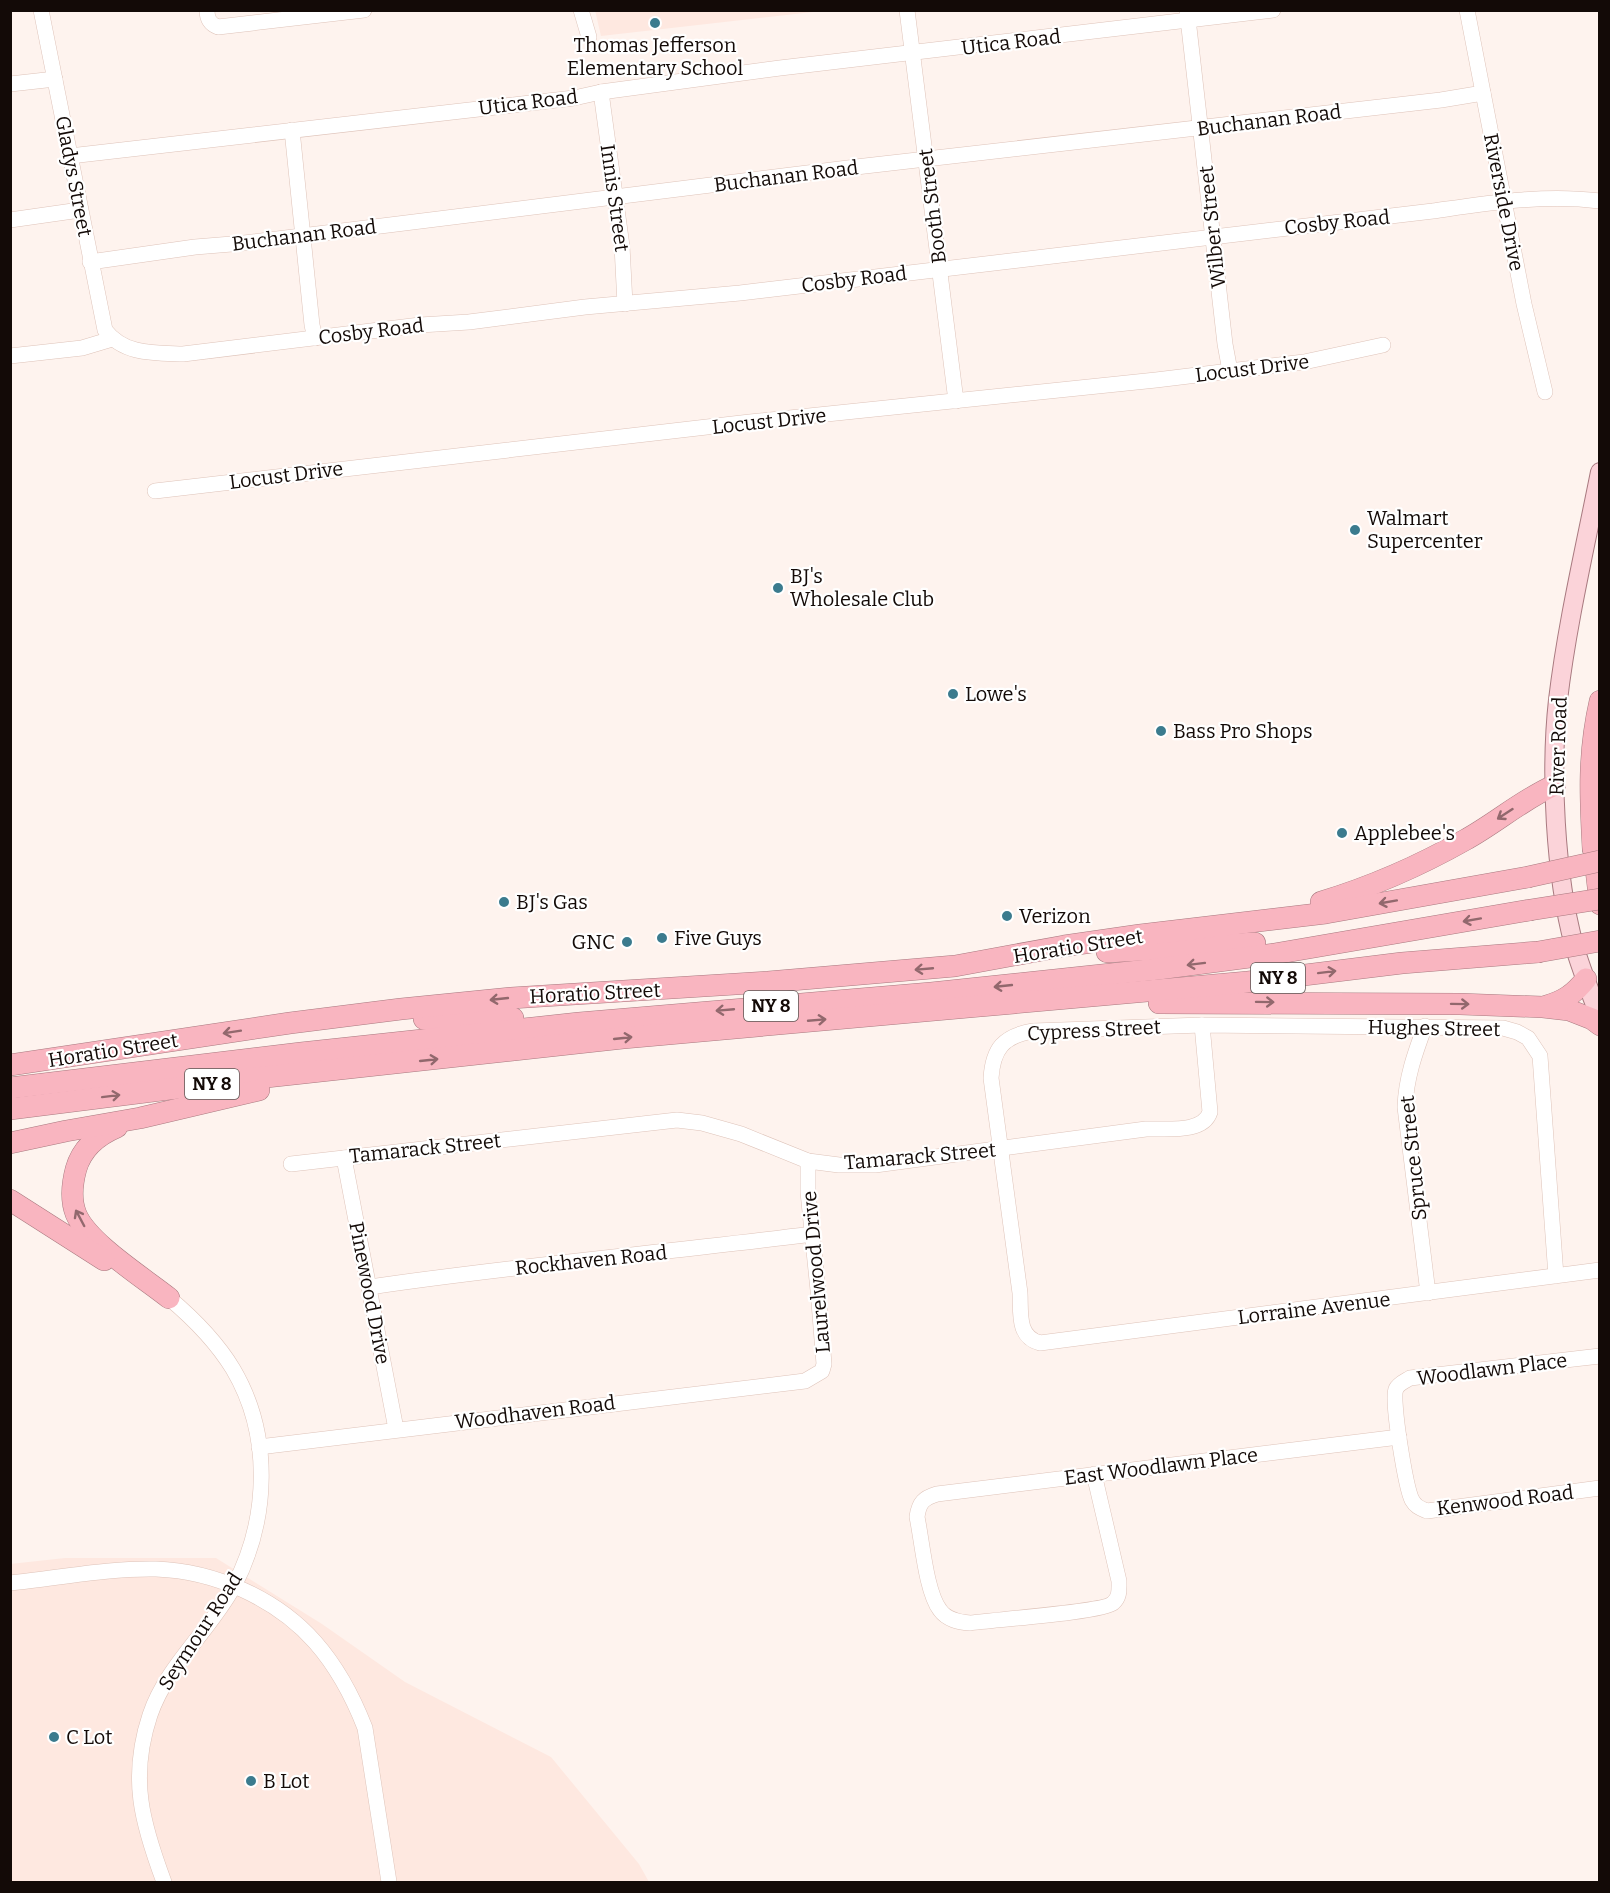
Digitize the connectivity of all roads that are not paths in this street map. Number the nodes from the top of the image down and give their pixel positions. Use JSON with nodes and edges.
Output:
{"nodes":[{"id":1,"x":41,"y":10,"type":"edge"},
{"id":2,"x":207,"y":10,"type":"edge"},
{"id":3,"x":364,"y":10,"type":"edge"},
{"id":4,"x":581,"y":10,"type":"edge"},
{"id":5,"x":907,"y":10,"type":"edge"},
{"id":6,"x":1273,"y":10,"type":"edge"},
{"id":7,"x":1467,"y":10,"type":"edge"},
{"id":8,"x":1187,"y":15,"type":"edge"},
{"id":9,"x":589,"y":37,"type":"dead end"},
{"id":10,"x":913,"y":53,"type":"junction"},
{"id":11,"x":55,"y":79,"type":"junction"},
{"id":12,"x":10,"y":84,"type":"edge"},
{"id":13,"x":602,"y":92,"type":"junction"},
{"id":14,"x":1483,"y":93,"type":"junction"},
{"id":15,"x":1201,"y":128,"type":"junction"},
{"id":16,"x":292,"y":130,"type":"junction"},
{"id":17,"x":70,"y":156,"type":"junction"},
{"id":18,"x":926,"y":160,"type":"junction"},
{"id":19,"x":615,"y":198,"type":"junction"},
{"id":20,"x":1504,"y":201,"type":"junction"},
{"id":21,"x":1599,"y":201,"type":"edge"},
{"id":22,"x":80,"y":210,"type":"junction"},
{"id":23,"x":10,"y":220,"type":"edge"},
{"id":24,"x":303,"y":234,"type":"junction"},
{"id":25,"x":1213,"y":236,"type":"junction"},
{"id":26,"x":90,"y":262,"type":"junction"},
{"id":27,"x":939,"y":269,"type":"junction"},
{"id":28,"x":625,"y":304,"type":"junction"},
{"id":29,"x":315,"y":338,"type":"junction"},
{"id":30,"x":112,"y":339,"type":"junction"},
{"id":31,"x":1383,"y":345,"type":"dead end"},
{"id":32,"x":10,"y":356,"type":"edge"},
{"id":33,"x":1230,"y":371,"type":"junction"},
{"id":34,"x":1545,"y":392,"type":"dead end"},
{"id":35,"x":956,"y":401,"type":"junction"},
{"id":36,"x":1599,"y":472,"type":"edge"},
{"id":37,"x":155,"y":491,"type":"dead end"},
{"id":38,"x":1599,"y":701,"type":"edge"},
{"id":39,"x":1599,"y":765,"type":"edge"},
{"id":40,"x":1555,"y":784,"type":"junction"},
{"id":41,"x":1596,"y":855,"type":"edge"},
{"id":42,"x":1599,"y":899,"type":"edge"},
{"id":43,"x":1599,"y":904,"type":"edge"},
{"id":44,"x":1255,"y":921,"type":"junction"},
{"id":45,"x":1355,"y":940,"type":"junction"},
{"id":46,"x":1599,"y":941,"type":"edge"},
{"id":47,"x":1599,"y":950,"type":"edge"},
{"id":48,"x":1538,"y":952,"type":"junction"},
{"id":49,"x":1002,"y":958,"type":"junction"},
{"id":50,"x":1586,"y":979,"type":"junction"},
{"id":51,"x":1018,"y":1003,"type":"junction"},
{"id":52,"x":1543,"y":1007,"type":"junction"},
{"id":53,"x":1599,"y":1018,"type":"edge"},
{"id":54,"x":290,"y":1023,"type":"junction"},
{"id":55,"x":579,"y":1023,"type":"junction"},
{"id":56,"x":1203,"y":1025,"type":"junction"},
{"id":57,"x":1599,"y":1025,"type":"edge"},
{"id":58,"x":1425,"y":1026,"type":"junction"},
{"id":59,"x":10,"y":1065,"type":"edge"},
{"id":60,"x":371,"y":1066,"type":"junction"},
{"id":61,"x":10,"y":1088,"type":"edge"},
{"id":62,"x":10,"y":1109,"type":"edge"},
{"id":63,"x":140,"y":1118,"type":"junction"},
{"id":64,"x":10,"y":1143,"type":"edge"},
{"id":65,"x":1001,"y":1149,"type":"junction"},
{"id":66,"x":344,"y":1158,"type":"junction"},
{"id":67,"x":807,"y":1161,"type":"junction"},
{"id":68,"x":291,"y":1164,"type":"dead end"},
{"id":69,"x":10,"y":1200,"type":"edge"},
{"id":70,"x":812,"y":1234,"type":"junction"},
{"id":71,"x":1599,"y":1270,"type":"edge"},
{"id":72,"x":1556,"y":1276,"type":"junction"},
{"id":73,"x":370,"y":1287,"type":"junction"},
{"id":74,"x":1428,"y":1293,"type":"junction"},
{"id":75,"x":169,"y":1298,"type":"junction"},
{"id":76,"x":1029,"y":1339,"type":"joint"},
{"id":77,"x":1599,"y":1356,"type":"edge"},
{"id":78,"x":811,"y":1378,"type":"joint"},
{"id":79,"x":396,"y":1429,"type":"junction"},
{"id":80,"x":1399,"y":1437,"type":"junction"},
{"id":81,"x":259,"y":1447,"type":"junction"},
{"id":82,"x":1094,"y":1474,"type":"junction"},
{"id":83,"x":1599,"y":1488,"type":"edge"},
{"id":84,"x":1413,"y":1502,"type":"joint"},
{"id":85,"x":10,"y":1583,"type":"edge"},
{"id":86,"x":234,"y":1585,"type":"junction"},
{"id":87,"x":164,"y":1882,"type":"edge"},
{"id":88,"x":389,"y":1882,"type":"edge"}],
"edges":[{"from":1,"to":11,"type":"street","name":"Gladys Street"},
{"from":2,"to":3,"type":"street"},
{"from":4,"to":9,"type":"street"},
{"from":5,"to":10,"type":"street","name":"Booth Street"},
{"from":6,"to":8,"type":"street","name":"Utica Road"},
{"from":7,"to":14,"type":"street","name":"Riverside Drive"},
{"from":8,"to":10,"type":"street","name":"Utica Road"},
{"from":8,"to":15,"type":"street","name":"Wilber Street"},
{"from":10,"to":13,"type":"street","name":"Utica Road"},
{"from":10,"to":18,"type":"street","name":"Booth Street"},
{"from":11,"to":12,"type":"street"},
{"from":11,"to":17,"type":"street","name":"Gladys Street"},
{"from":13,"to":16,"type":"street","name":"Utica Road"},
{"from":13,"to":19,"type":"street","name":"Innis Street"},
{"from":14,"to":15,"type":"street","name":"Buchanan Road"},
{"from":14,"to":20,"type":"street","name":"Riverside Drive"},
{"from":15,"to":18,"type":"street","name":"Buchanan Road"},
{"from":15,"to":25,"type":"street","name":"Wilber Street"},
{"from":16,"to":17,"type":"street","name":"Utica Road"},
{"from":16,"to":24,"type":"street"},
{"from":17,"to":22,"type":"street","name":"Gladys Street"},
{"from":18,"to":19,"type":"street","name":"Buchanan Road"},
{"from":18,"to":27,"type":"street","name":"Booth Street"},
{"from":19,"to":24,"type":"street","name":"Buchanan Road"},
{"from":19,"to":28,"type":"street","name":"Innis Street"},
{"from":20,"to":21,"type":"street","name":"Cosby Road"},
{"from":20,"to":25,"type":"street","name":"Cosby Road"},
{"from":20,"to":34,"type":"street","name":"Riverside Drive"},
{"from":22,"to":23,"type":"street"},
{"from":22,"to":26,"type":"street","name":"Gladys Street"},
{"from":24,"to":26,"type":"street","name":"Buchanan Road"},
{"from":24,"to":29,"type":"street"},
{"from":25,"to":27,"type":"street","name":"Cosby Road"},
{"from":25,"to":33,"type":"street","name":"Wilber Street"},
{"from":26,"to":30,"type":"street","name":"Gladys Street"},
{"from":27,"to":28,"type":"street","name":"Cosby Road"},
{"from":27,"to":35,"type":"street","name":"Booth Street"},
{"from":28,"to":29,"type":"street","name":"Cosby Road"},
{"from":29,"to":30,"type":"street","name":"Cosby Road"},
{"from":30,"to":32,"type":"street"},
{"from":31,"to":33,"type":"street","name":"Locust Drive"},
{"from":33,"to":35,"type":"street","name":"Locust Drive"},
{"from":35,"to":37,"type":"street","name":"Locust Drive"},
{"from":36,"to":40,"type":"main road","name":"River Road"},
{"from":38,"to":41,"type":"highway"},
{"from":39,"to":41,"type":"highway"},
{"from":40,"to":44,"type":"highway","one_way":true},
{"from":40,"to":50,"type":"main road","name":"River Road"},
{"from":41,"to":43,"type":"highway"},
{"from":41,"to":44,"type":"highway","one_way":true,"bridge":true},
{"from":42,"to":45,"type":"highway","number":"NY 8","one_way":true,"bridge":true},
{"from":44,"to":49,"type":"highway","name":"Horatio Street"},
{"from":45,"to":49,"type":"highway"},
{"from":45,"to":55,"type":"highway","number":"NY 8","one_way":true},
{"from":46,"to":48,"type":"highway","number":"NY 8","bridge":true},
{"from":47,"to":48,"type":"highway","bridge":true},
{"from":51,"to":48,"type":"highway","number":"NY 8","one_way":true},
{"from":49,"to":54,"type":"highway","name":"Horatio Street","one_way":true},
{"from":50,"to":52,"type":"highway"},
{"from":50,"to":53,"type":"main road","name":"River Road"},
{"from":51,"to":52,"type":"highway","one_way":true},
{"from":60,"to":51,"type":"highway","number":"NY 8","one_way":true},
{"from":52,"to":57,"type":"highway"},
{"from":54,"to":55,"type":"highway"},
{"from":54,"to":59,"type":"highway","name":"Horatio Street","one_way":true},
{"from":55,"to":61,"type":"highway","number":"NY 8"},
{"from":56,"to":58,"type":"street","name":"Hughes Street"},
{"from":56,"to":65,"type":"street","name":"Tamarack Street"},
{"from":56,"to":65,"type":"street","name":"Cypress Street"},
{"from":58,"to":72,"type":"street","name":"Hughes Street"},
{"from":58,"to":74,"type":"street","name":"Spruce Street"},
{"from":62,"to":60,"type":"highway","number":"NY 8","one_way":true},
{"from":60,"to":63,"type":"highway"},
{"from":63,"to":64,"type":"highway"},
{"from":75,"to":63,"type":"highway","one_way":true},
{"from":65,"to":67,"type":"street","name":"Tamarack Street"},
{"from":65,"to":76,"type":"street","name":"Cypress Street"},
{"from":66,"to":67,"type":"street","name":"Tamarack Street"},
{"from":66,"to":68,"type":"street","name":"Tamarack Street"},
{"from":66,"to":73,"type":"street","name":"Pinewood Drive"},
{"from":67,"to":70,"type":"street","name":"Laurelwood Drive"},
{"from":69,"to":75,"type":"highway"},
{"from":70,"to":73,"type":"street","name":"Rockhaven Road"},
{"from":70,"to":78,"type":"street","name":"Laurelwood Drive"},
{"from":71,"to":72,"type":"street","name":"Lorraine Avenue"},
{"from":72,"to":74,"type":"street","name":"Lorraine Avenue"},
{"from":73,"to":79,"type":"street","name":"Pinewood Drive"},
{"from":74,"to":76,"type":"street","name":"Lorraine Avenue"},
{"from":75,"to":81,"type":"street","name":"Seymour Road"},
{"from":77,"to":80,"type":"street","name":"Woodlawn Place"},
{"from":78,"to":79,"type":"street","name":"Woodhaven Road"},
{"from":79,"to":81,"type":"street","name":"Woodhaven Road"},
{"from":80,"to":82,"type":"street","name":"East Woodlawn Place"},
{"from":80,"to":84,"type":"street","name":"Woodlawn Place"},
{"from":81,"to":86,"type":"street","name":"Seymour Road"},
{"from":82,"to":82,"type":"street","name":"East Woodlawn Place"},
{"from":83,"to":84,"type":"street","name":"Kenwood Road"},
{"from":85,"to":86,"type":"street"},
{"from":86,"to":87,"type":"street","name":"Seymour Road"},
{"from":86,"to":88,"type":"street"}]}
